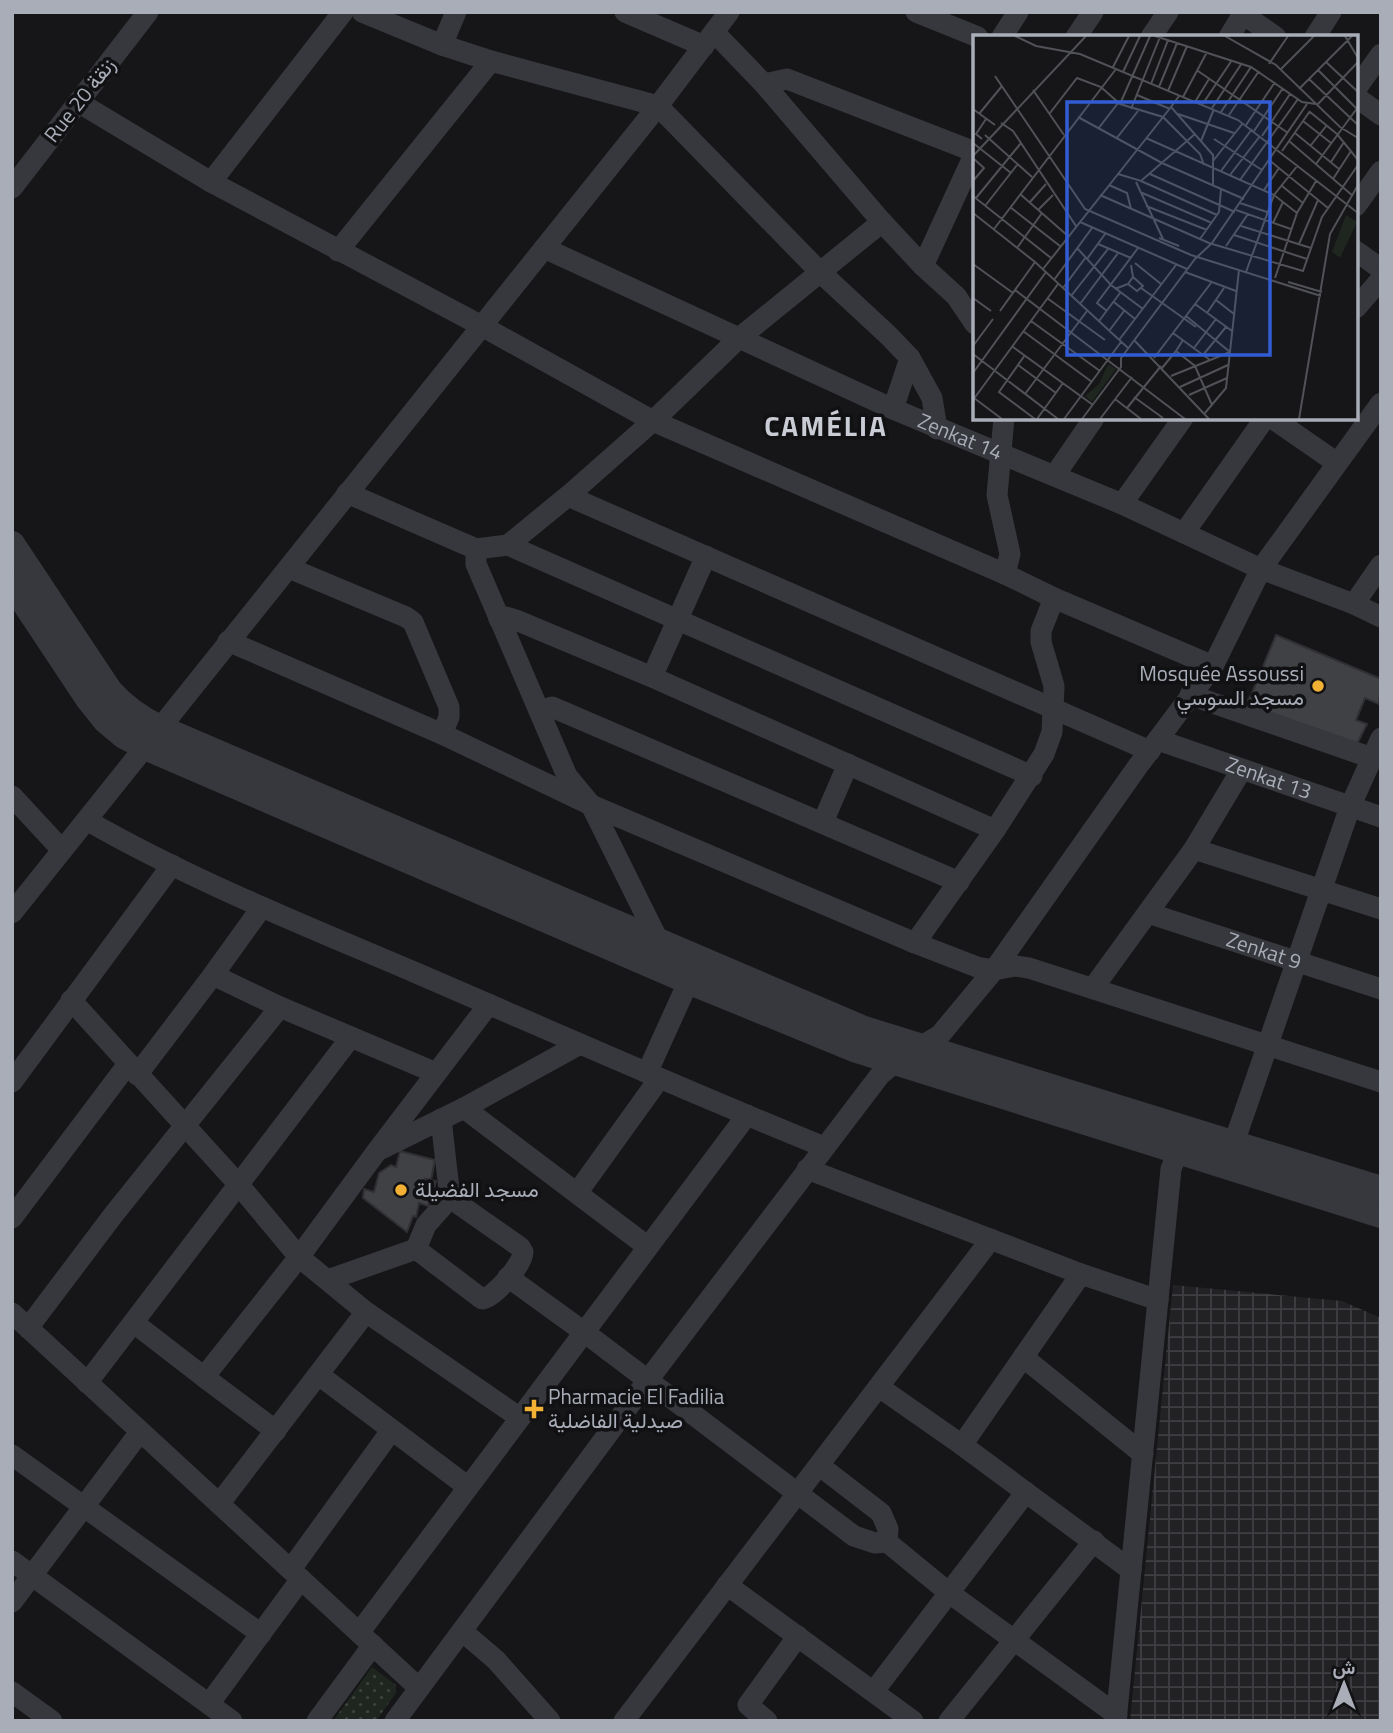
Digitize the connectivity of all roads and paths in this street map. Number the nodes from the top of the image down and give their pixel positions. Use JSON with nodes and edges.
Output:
{"nodes":[{"id":1,"x":148,"y":12,"type":"edge"},
{"id":2,"x":344,"y":12,"type":"edge"},
{"id":3,"x":456,"y":12,"type":"edge"},
{"id":4,"x":625,"y":12,"type":"edge"},
{"id":5,"x":729,"y":12,"type":"edge"},
{"id":6,"x":1018,"y":12,"type":"edge"},
{"id":7,"x":1093,"y":12,"type":"edge"},
{"id":8,"x":1168,"y":12,"type":"edge"},
{"id":9,"x":1331,"y":12,"type":"edge"},
{"id":10,"x":365,"y":13,"type":"edge"},
{"id":11,"x":1242,"y":13,"type":"edge"},
{"id":12,"x":925,"y":14,"type":"edge"},
{"id":13,"x":973,"y":35,"type":"edge"},
{"id":14,"x":1003,"y":35,"type":"edge"},
{"id":15,"x":1077,"y":35,"type":"edge"},
{"id":16,"x":1152,"y":35,"type":"edge"},
{"id":17,"x":1230,"y":35,"type":"edge"},
{"id":18,"x":1273,"y":35,"type":"edge"},
{"id":19,"x":1316,"y":35,"type":"edge"},
{"id":20,"x":709,"y":39,"type":"junction"},
{"id":21,"x":442,"y":45,"type":"junction"},
{"id":22,"x":1381,"y":54,"type":"edge"},
{"id":23,"x":491,"y":61,"type":"junction"},
{"id":24,"x":764,"y":84,"type":"junction"},
{"id":25,"x":1358,"y":86,"type":"edge"},
{"id":26,"x":1358,"y":98,"type":"edge"},
{"id":27,"x":78,"y":102,"type":"junction"},
{"id":28,"x":658,"y":106,"type":"junction"},
{"id":29,"x":1381,"y":115,"type":"edge"},
{"id":30,"x":973,"y":152,"type":"edge"},
{"id":31,"x":973,"y":157,"type":"edge"},
{"id":32,"x":1381,"y":171,"type":"edge"},
{"id":33,"x":211,"y":182,"type":"junction"},
{"id":34,"x":12,"y":188,"type":"edge"},
{"id":35,"x":1358,"y":203,"type":"edge"},
{"id":36,"x":882,"y":222,"type":"junction"},
{"id":37,"x":544,"y":248,"type":"junction"},
{"id":38,"x":338,"y":251,"type":"junction"},
{"id":39,"x":1358,"y":252,"type":"edge"},
{"id":40,"x":923,"y":267,"type":"junction"},
{"id":41,"x":1381,"y":269,"type":"edge"},
{"id":42,"x":820,"y":271,"type":"junction"},
{"id":43,"x":1381,"y":279,"type":"edge"},
{"id":44,"x":1358,"y":307,"type":"edge"},
{"id":45,"x":973,"y":321,"type":"edge"},
{"id":46,"x":480,"y":325,"type":"junction"},
{"id":47,"x":738,"y":339,"type":"junction"},
{"id":48,"x":910,"y":358,"type":"junction"},
{"id":49,"x":1381,"y":403,"type":"edge"},
{"id":50,"x":892,"y":410,"type":"junction"},
{"id":51,"x":1004,"y":420,"type":"edge"},
{"id":52,"x":1093,"y":420,"type":"edge"},
{"id":53,"x":1182,"y":420,"type":"edge"},
{"id":54,"x":1264,"y":420,"type":"edge"},
{"id":55,"x":1275,"y":420,"type":"edge"},
{"id":56,"x":653,"y":421,"type":"junction"},
{"id":57,"x":937,"y":429,"type":"junction"},
{"id":58,"x":1002,"y":455,"type":"junction"},
{"id":59,"x":1337,"y":463,"type":"junction"},
{"id":60,"x":1055,"y":475,"type":"junction"},
{"id":61,"x":347,"y":493,"type":"junction"},
{"id":62,"x":568,"y":496,"type":"junction"},
{"id":63,"x":1122,"y":503,"type":"junction"},
{"id":64,"x":1184,"y":533,"type":"junction"},
{"id":65,"x":12,"y":544,"type":"edge"},
{"id":66,"x":508,"y":545,"type":"junction"},
{"id":67,"x":476,"y":549,"type":"junction"},
{"id":68,"x":706,"y":556,"type":"junction"},
{"id":69,"x":1381,"y":565,"type":"edge"},
{"id":70,"x":289,"y":568,"type":"junction"},
{"id":71,"x":1261,"y":569,"type":"junction"},
{"id":72,"x":1004,"y":574,"type":"junction"},
{"id":73,"x":12,"y":584,"type":"edge"},
{"id":74,"x":1054,"y":598,"type":"junction"},
{"id":75,"x":1354,"y":604,"type":"junction"},
{"id":76,"x":1381,"y":617,"type":"edge"},
{"id":77,"x":499,"y":619,"type":"junction"},
{"id":78,"x":677,"y":620,"type":"junction"},
{"id":79,"x":228,"y":641,"type":"junction"},
{"id":80,"x":1213,"y":666,"type":"junction"},
{"id":81,"x":652,"y":677,"type":"junction"},
{"id":82,"x":1189,"y":695,"type":"junction"},
{"id":83,"x":539,"y":711,"type":"junction"},
{"id":84,"x":1054,"y":711,"type":"junction"},
{"id":85,"x":442,"y":734,"type":"junction"},
{"id":86,"x":153,"y":738,"type":"junction"},
{"id":87,"x":1381,"y":738,"type":"edge"},
{"id":88,"x":1154,"y":746,"type":"junction"},
{"id":89,"x":1372,"y":758,"type":"junction"},
{"id":90,"x":848,"y":764,"type":"junction"},
{"id":91,"x":1242,"y":769,"type":"junction"},
{"id":92,"x":1032,"y":776,"type":"junction"},
{"id":93,"x":12,"y":796,"type":"edge"},
{"id":94,"x":592,"y":805,"type":"junction"},
{"id":95,"x":1350,"y":807,"type":"junction"},
{"id":96,"x":1381,"y":817,"type":"edge"},
{"id":97,"x":88,"y":821,"type":"junction"},
{"id":98,"x":823,"y":822,"type":"junction"},
{"id":99,"x":995,"y":830,"type":"junction"},
{"id":100,"x":1194,"y":849,"type":"junction"},
{"id":101,"x":62,"y":850,"type":"junction"},
{"id":102,"x":172,"y":865,"type":"junction"},
{"id":103,"x":958,"y":881,"type":"junction"},
{"id":104,"x":1321,"y":890,"type":"junction"},
{"id":105,"x":262,"y":907,"type":"junction"},
{"id":106,"x":1381,"y":909,"type":"edge"},
{"id":107,"x":12,"y":913,"type":"edge"},
{"id":108,"x":1149,"y":914,"type":"junction"},
{"id":109,"x":915,"y":943,"type":"junction"},
{"id":110,"x":653,"y":952,"type":"junction"},
{"id":111,"x":1297,"y":963,"type":"junction"},
{"id":112,"x":693,"y":970,"type":"junction"},
{"id":113,"x":995,"y":970,"type":"junction"},
{"id":114,"x":213,"y":975,"type":"junction"},
{"id":115,"x":1093,"y":988,"type":"junction"},
{"id":116,"x":1381,"y":989,"type":"edge"},
{"id":117,"x":71,"y":1000,"type":"junction"},
{"id":118,"x":489,"y":1004,"type":"junction"},
{"id":119,"x":280,"y":1007,"type":"junction"},
{"id":120,"x":351,"y":1037,"type":"junction"},
{"id":121,"x":580,"y":1044,"type":"junction"},
{"id":122,"x":1268,"y":1046,"type":"junction"},
{"id":123,"x":923,"y":1048,"type":"junction"},
{"id":124,"x":897,"y":1061,"type":"junction"},
{"id":125,"x":132,"y":1069,"type":"junction"},
{"id":126,"x":436,"y":1073,"type":"junction"},
{"id":127,"x":653,"y":1076,"type":"junction"},
{"id":128,"x":1381,"y":1082,"type":"edge"},
{"id":129,"x":12,"y":1083,"type":"edge"},
{"id":130,"x":464,"y":1108,"type":"junction"},
{"id":131,"x":747,"y":1115,"type":"junction"},
{"id":132,"x":441,"y":1119,"type":"junction"},
{"id":133,"x":185,"y":1126,"type":"junction"},
{"id":134,"x":824,"y":1147,"type":"junction"},
{"id":135,"x":1178,"y":1150,"type":"junction"},
{"id":136,"x":377,"y":1151,"type":"junction"},
{"id":137,"x":1230,"y":1154,"type":"junction"},
{"id":138,"x":807,"y":1169,"type":"junction"},
{"id":139,"x":239,"y":1185,"type":"junction"},
{"id":140,"x":1381,"y":1189,"type":"edge"},
{"id":141,"x":577,"y":1193,"type":"junction"},
{"id":142,"x":450,"y":1198,"type":"junction"},
{"id":143,"x":1381,"y":1215,"type":"edge"},
{"id":144,"x":12,"y":1218,"type":"edge"},
{"id":145,"x":991,"y":1239,"type":"junction"},
{"id":146,"x":648,"y":1247,"type":"junction"},
{"id":147,"x":416,"y":1249,"type":"junction"},
{"id":148,"x":299,"y":1258,"type":"junction"},
{"id":149,"x":1081,"y":1274,"type":"junction"},
{"id":150,"x":508,"y":1277,"type":"junction"},
{"id":151,"x":328,"y":1280,"type":"junction"},
{"id":152,"x":1158,"y":1300,"type":"junction"},
{"id":153,"x":366,"y":1312,"type":"junction"},
{"id":154,"x":12,"y":1313,"type":"edge"},
{"id":155,"x":134,"y":1323,"type":"junction"},
{"id":156,"x":28,"y":1328,"type":"junction"},
{"id":157,"x":584,"y":1332,"type":"junction"},
{"id":158,"x":1023,"y":1357,"type":"junction"},
{"id":159,"x":319,"y":1375,"type":"junction"},
{"id":160,"x":204,"y":1377,"type":"junction"},
{"id":161,"x":648,"y":1380,"type":"junction"},
{"id":162,"x":87,"y":1383,"type":"junction"},
{"id":163,"x":879,"y":1387,"type":"junction"},
{"id":164,"x":520,"y":1418,"type":"junction"},
{"id":165,"x":276,"y":1431,"type":"junction"},
{"id":166,"x":391,"y":1431,"type":"junction"},
{"id":167,"x":140,"y":1432,"type":"junction"},
{"id":168,"x":962,"y":1445,"type":"junction"},
{"id":169,"x":1143,"y":1454,"type":"junction"},
{"id":170,"x":12,"y":1455,"type":"edge"},
{"id":171,"x":820,"y":1466,"type":"junction"},
{"id":172,"x":468,"y":1487,"type":"junction"},
{"id":173,"x":1026,"y":1492,"type":"junction"},
{"id":174,"x":798,"y":1494,"type":"junction"},
{"id":175,"x":219,"y":1504,"type":"junction"},
{"id":176,"x":83,"y":1507,"type":"junction"},
{"id":177,"x":1094,"y":1541,"type":"junction"},
{"id":178,"x":887,"y":1542,"type":"junction"},
{"id":179,"x":12,"y":1561,"type":"edge"},
{"id":180,"x":1131,"y":1570,"type":"junction"},
{"id":181,"x":296,"y":1574,"type":"junction"},
{"id":182,"x":32,"y":1575,"type":"junction"},
{"id":183,"x":727,"y":1585,"type":"junction"},
{"id":184,"x":948,"y":1592,"type":"junction"},
{"id":185,"x":12,"y":1602,"type":"edge"},
{"id":186,"x":462,"y":1631,"type":"junction"},
{"id":187,"x":261,"y":1634,"type":"junction"},
{"id":188,"x":799,"y":1636,"type":"junction"},
{"id":189,"x":366,"y":1639,"type":"junction"},
{"id":190,"x":1014,"y":1642,"type":"junction"},
{"id":191,"x":419,"y":1688,"type":"junction"},
{"id":192,"x":873,"y":1691,"type":"junction"},
{"id":193,"x":12,"y":1692,"type":"edge"},
{"id":194,"x":209,"y":1704,"type":"junction"},
{"id":195,"x":742,"y":1713,"type":"edge"},
{"id":196,"x":1112,"y":1719,"type":"edge"},
{"id":197,"x":52,"y":1721,"type":"edge"},
{"id":198,"x":232,"y":1721,"type":"edge"},
{"id":199,"x":317,"y":1721,"type":"edge"},
{"id":200,"x":396,"y":1721,"type":"edge"},
{"id":201,"x":550,"y":1721,"type":"edge"},
{"id":202,"x":624,"y":1721,"type":"edge"},
{"id":203,"x":767,"y":1721,"type":"edge"},
{"id":204,"x":913,"y":1721,"type":"edge"},
{"id":205,"x":950,"y":1721,"type":"edge"}],
"edges":[{"from":1,"to":27,"type":"street","name":"Rue 20 زنقة"},
{"from":2,"to":33,"type":"street"},
{"from":3,"to":21,"type":"street"},
{"from":4,"to":20,"type":"street"},
{"from":5,"to":20,"type":"street"},
{"from":6,"to":14,"type":"street"},
{"from":7,"to":15,"type":"street"},
{"from":8,"to":16,"type":"street"},
{"from":9,"to":19,"type":"street"},
{"from":10,"to":21,"type":"street"},
{"from":11,"to":17,"type":"street"},
{"from":11,"to":18,"type":"street"},
{"from":12,"to":13,"type":"street"},
{"from":20,"to":24,"type":"street"},
{"from":20,"to":28,"type":"street"},
{"from":21,"to":23,"type":"street"},
{"from":22,"to":25,"type":"street"},
{"from":23,"to":28,"type":"street"},
{"from":23,"to":38,"type":"street"},
{"from":24,"to":30,"type":"street"},
{"from":24,"to":36,"type":"street"},
{"from":26,"to":29,"type":"street"},
{"from":27,"to":33,"type":"street"},
{"from":27,"to":34,"type":"street","name":"Rue 20 زنقة"},
{"from":28,"to":37,"type":"street"},
{"from":28,"to":42,"type":"street"},
{"from":31,"to":40,"type":"street"},
{"from":32,"to":35,"type":"street"},
{"from":33,"to":38,"type":"street"},
{"from":36,"to":40,"type":"street"},
{"from":36,"to":42,"type":"street"},
{"from":37,"to":46,"type":"street"},
{"from":37,"to":47,"type":"street","name":"Zenkat 14"},
{"from":38,"to":46,"type":"street"},
{"from":39,"to":41,"type":"street"},
{"from":40,"to":45,"type":"street"},
{"from":42,"to":47,"type":"street"},
{"from":42,"to":48,"type":"street"},
{"from":43,"to":44,"type":"street"},
{"from":46,"to":56,"type":"street"},
{"from":46,"to":61,"type":"street"},
{"from":47,"to":50,"type":"street","name":"Zenkat 14"},
{"from":47,"to":56,"type":"street"},
{"from":48,"to":50,"type":"street"},
{"from":48,"to":57,"type":"street"},
{"from":49,"to":59,"type":"street"},
{"from":50,"to":57,"type":"street","name":"Zenkat 14"},
{"from":51,"to":58,"type":"street"},
{"from":52,"to":60,"type":"street"},
{"from":53,"to":63,"type":"street"},
{"from":54,"to":64,"type":"street"},
{"from":55,"to":59,"type":"street"},
{"from":56,"to":62,"type":"street"},
{"from":56,"to":72,"type":"street"},
{"from":57,"to":58,"type":"street","name":"Zenkat 14"},
{"from":58,"to":60,"type":"street","name":"Zenkat 14"},
{"from":58,"to":72,"type":"street"},
{"from":59,"to":71,"type":"street"},
{"from":60,"to":63,"type":"street","name":"Zenkat 14"},
{"from":61,"to":67,"type":"street"},
{"from":61,"to":70,"type":"street"},
{"from":62,"to":66,"type":"street"},
{"from":62,"to":68,"type":"street","name":"Zenkat 13"},
{"from":63,"to":64,"type":"street","name":"Zenkat 14"},
{"from":64,"to":71,"type":"street","name":"Zenkat 14"},
{"from":65,"to":86,"type":"street"},
{"from":66,"to":67,"type":"street"},
{"from":66,"to":78,"type":"street"},
{"from":67,"to":77,"type":"street"},
{"from":68,"to":78,"type":"street"},
{"from":68,"to":84,"type":"street","name":"Zenkat 13"},
{"from":69,"to":75,"type":"street"},
{"from":70,"to":79,"type":"street"},
{"from":70,"to":85,"type":"street"},
{"from":71,"to":75,"type":"street","name":"Zenkat 14"},
{"from":71,"to":80,"type":"street"},
{"from":72,"to":74,"type":"street"},
{"from":73,"to":86,"type":"street"},
{"from":74,"to":80,"type":"street"},
{"from":74,"to":84,"type":"street"},
{"from":75,"to":76,"type":"street","name":"Zenkat 14"},
{"from":77,"to":81,"type":"street"},
{"from":77,"to":83,"type":"street"},
{"from":78,"to":81,"type":"street"},
{"from":78,"to":92,"type":"street"},
{"from":79,"to":85,"type":"street"},
{"from":79,"to":86,"type":"street"},
{"from":80,"to":82,"type":"street"},
{"from":81,"to":90,"type":"street"},
{"from":82,"to":88,"type":"street"},
{"from":82,"to":89,"type":"street"},
{"from":83,"to":94,"type":"street"},
{"from":83,"to":98,"type":"street"},
{"from":84,"to":88,"type":"street","name":"Zenkat 13"},
{"from":84,"to":92,"type":"street"},
{"from":85,"to":94,"type":"street"},
{"from":86,"to":97,"type":"street"},
{"from":86,"to":110,"type":"street"},
{"from":87,"to":89,"type":"street"},
{"from":88,"to":91,"type":"street","name":"Zenkat 13"},
{"from":88,"to":113,"type":"street"},
{"from":89,"to":95,"type":"street"},
{"from":90,"to":98,"type":"street"},
{"from":90,"to":99,"type":"street"},
{"from":91,"to":95,"type":"street","name":"Zenkat 13"},
{"from":91,"to":100,"type":"street"},
{"from":92,"to":99,"type":"street"},
{"from":93,"to":101,"type":"street"},
{"from":94,"to":109,"type":"street"},
{"from":94,"to":110,"type":"street"},
{"from":95,"to":96,"type":"street","name":"Zenkat 13"},
{"from":95,"to":104,"type":"street"},
{"from":97,"to":101,"type":"street"},
{"from":97,"to":102,"type":"street"},
{"from":98,"to":103,"type":"street"},
{"from":99,"to":103,"type":"street"},
{"from":100,"to":104,"type":"street"},
{"from":100,"to":108,"type":"street"},
{"from":101,"to":107,"type":"street"},
{"from":102,"to":105,"type":"street"},
{"from":102,"to":117,"type":"street"},
{"from":103,"to":109,"type":"street"},
{"from":104,"to":106,"type":"street"},
{"from":104,"to":111,"type":"street"},
{"from":105,"to":114,"type":"street"},
{"from":105,"to":118,"type":"street"},
{"from":108,"to":111,"type":"street","name":"Zenkat 9"},
{"from":108,"to":115,"type":"street"},
{"from":109,"to":113,"type":"street"},
{"from":110,"to":112,"type":"street"},
{"from":111,"to":116,"type":"street","name":"Zenkat 9"},
{"from":111,"to":122,"type":"street"},
{"from":112,"to":123,"type":"street"},
{"from":112,"to":124,"type":"street"},
{"from":112,"to":127,"type":"street"},
{"from":113,"to":115,"type":"street"},
{"from":113,"to":123,"type":"street"},
{"from":114,"to":119,"type":"street"},
{"from":114,"to":125,"type":"street"},
{"from":115,"to":122,"type":"street"},
{"from":117,"to":125,"type":"street"},
{"from":117,"to":129,"type":"street"},
{"from":118,"to":121,"type":"street"},
{"from":118,"to":126,"type":"street"},
{"from":119,"to":120,"type":"street"},
{"from":119,"to":133,"type":"street"},
{"from":120,"to":126,"type":"street"},
{"from":120,"to":139,"type":"street"},
{"from":121,"to":127,"type":"street"},
{"from":121,"to":130,"type":"street"},
{"from":122,"to":128,"type":"street"},
{"from":122,"to":137,"type":"street"},
{"from":123,"to":124,"type":"street"},
{"from":123,"to":137,"type":"street"},
{"from":124,"to":134,"type":"street"},
{"from":124,"to":135,"type":"street"},
{"from":125,"to":133,"type":"street"},
{"from":125,"to":144,"type":"street"},
{"from":126,"to":136,"type":"street"},
{"from":127,"to":131,"type":"street"},
{"from":127,"to":141,"type":"street"},
{"from":130,"to":132,"type":"street"},
{"from":130,"to":141,"type":"street"},
{"from":131,"to":134,"type":"street"},
{"from":131,"to":146,"type":"street"},
{"from":132,"to":136,"type":"street"},
{"from":132,"to":142,"type":"street"},
{"from":133,"to":139,"type":"street"},
{"from":133,"to":156,"type":"street"},
{"from":134,"to":138,"type":"street"},
{"from":135,"to":137,"type":"street"},
{"from":135,"to":152,"type":"street"},
{"from":136,"to":148,"type":"street"},
{"from":137,"to":140,"type":"street"},
{"from":137,"to":143,"type":"street"},
{"from":138,"to":145,"type":"street"},
{"from":138,"to":161,"type":"street"},
{"from":139,"to":148,"type":"street"},
{"from":139,"to":155,"type":"street"},
{"from":141,"to":146,"type":"street"},
{"from":142,"to":147,"type":"street"},
{"from":142,"to":150,"type":"street"},
{"from":145,"to":149,"type":"street"},
{"from":145,"to":163,"type":"street"},
{"from":146,"to":157,"type":"street"},
{"from":147,"to":150,"type":"street"},
{"from":147,"to":151,"type":"street"},
{"from":148,"to":151,"type":"street"},
{"from":148,"to":160,"type":"street"},
{"from":149,"to":152,"type":"street"},
{"from":149,"to":158,"type":"street"},
{"from":150,"to":157,"type":"street"},
{"from":151,"to":153,"type":"street"},
{"from":152,"to":169,"type":"street"},
{"from":153,"to":159,"type":"street"},
{"from":153,"to":164,"type":"street"},
{"from":154,"to":156,"type":"street"},
{"from":155,"to":160,"type":"street"},
{"from":155,"to":162,"type":"street"},
{"from":156,"to":162,"type":"street"},
{"from":157,"to":161,"type":"street"},
{"from":157,"to":164,"type":"street"},
{"from":158,"to":168,"type":"street"},
{"from":158,"to":169,"type":"street"},
{"from":159,"to":165,"type":"street"},
{"from":159,"to":166,"type":"street"},
{"from":160,"to":165,"type":"street"},
{"from":161,"to":174,"type":"street"},
{"from":161,"to":186,"type":"street"},
{"from":162,"to":167,"type":"street"},
{"from":163,"to":168,"type":"street"},
{"from":163,"to":171,"type":"street"},
{"from":164,"to":172,"type":"street"},
{"from":165,"to":175,"type":"street"},
{"from":166,"to":172,"type":"street"},
{"from":166,"to":181,"type":"street"},
{"from":167,"to":175,"type":"street"},
{"from":167,"to":176,"type":"street"},
{"from":168,"to":173,"type":"street"},
{"from":169,"to":180,"type":"street"},
{"from":170,"to":176,"type":"street"},
{"from":171,"to":174,"type":"street"},
{"from":171,"to":178,"type":"street"},
{"from":172,"to":189,"type":"street"},
{"from":173,"to":177,"type":"street"},
{"from":173,"to":184,"type":"street"},
{"from":174,"to":178,"type":"street"},
{"from":174,"to":183,"type":"street"},
{"from":175,"to":181,"type":"street"},
{"from":176,"to":182,"type":"street"},
{"from":176,"to":187,"type":"street"},
{"from":177,"to":180,"type":"street"},
{"from":177,"to":190,"type":"street"},
{"from":178,"to":184,"type":"street"},
{"from":179,"to":182,"type":"street"},
{"from":180,"to":196,"type":"street"},
{"from":181,"to":187,"type":"street"},
{"from":181,"to":189,"type":"street"},
{"from":182,"to":185,"type":"street"},
{"from":182,"to":194,"type":"street"},
{"from":183,"to":188,"type":"street"},
{"from":183,"to":202,"type":"street"},
{"from":184,"to":190,"type":"street"},
{"from":184,"to":192,"type":"street"},
{"from":186,"to":191,"type":"street"},
{"from":186,"to":201,"type":"street"},
{"from":187,"to":194,"type":"street"},
{"from":188,"to":192,"type":"street"},
{"from":188,"to":195,"type":"street"},
{"from":189,"to":191,"type":"street"},
{"from":189,"to":199,"type":"street"},
{"from":190,"to":196,"type":"street"},
{"from":190,"to":205,"type":"street"},
{"from":191,"to":200,"type":"street"},
{"from":192,"to":204,"type":"street"},
{"from":193,"to":197,"type":"street"},
{"from":194,"to":198,"type":"street"},
{"from":195,"to":203,"type":"street"}]}
